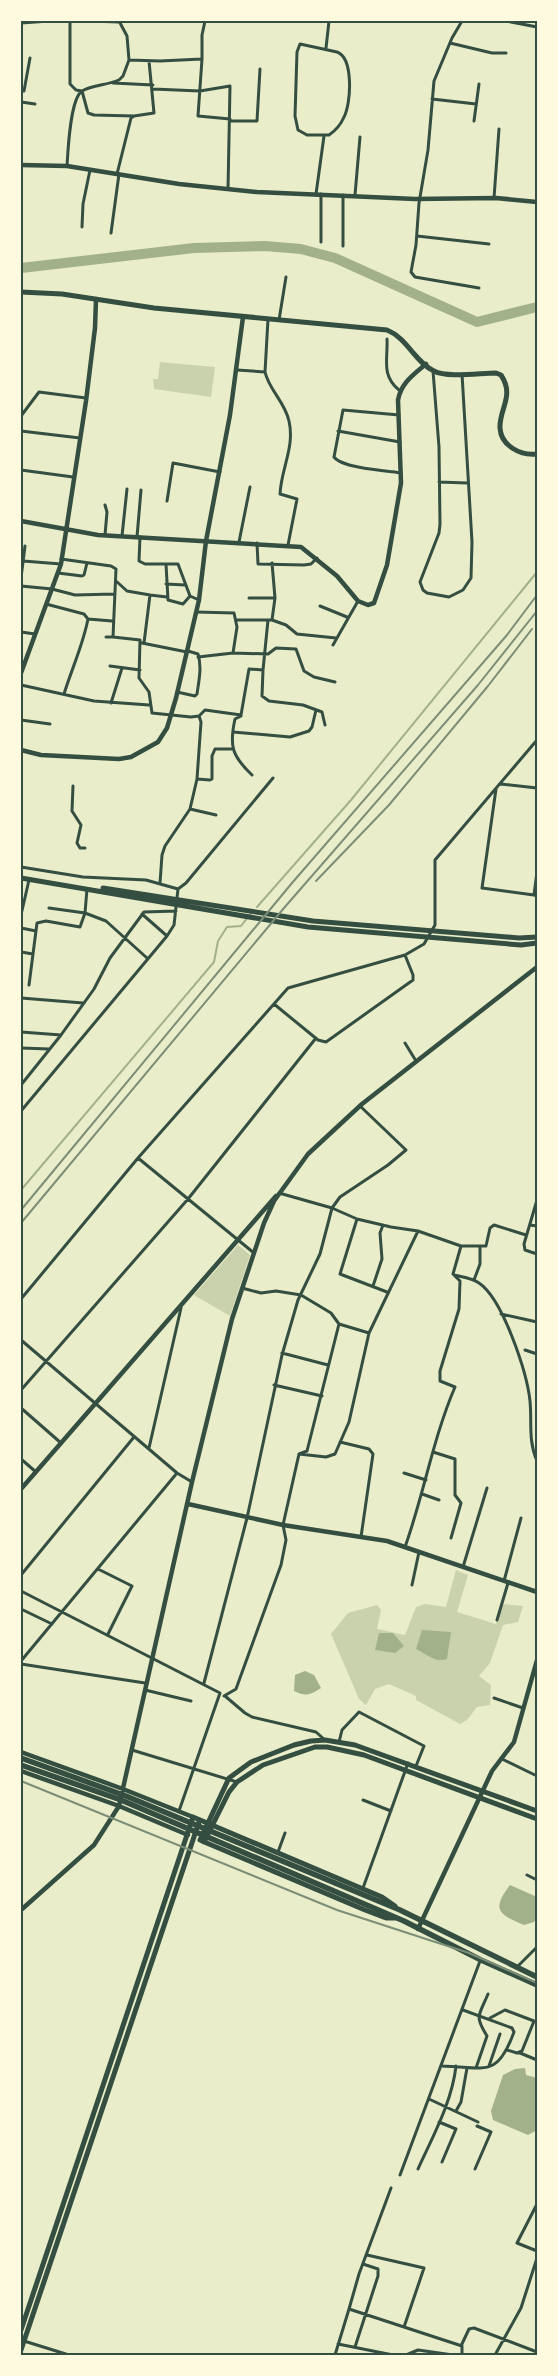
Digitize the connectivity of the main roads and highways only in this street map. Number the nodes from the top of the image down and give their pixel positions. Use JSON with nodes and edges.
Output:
{"nodes":[{"id":1,"x":21,"y":292,"type":"edge"},
{"id":2,"x":537,"y":454,"type":"edge"},
{"id":3,"x":21,"y":877,"type":"edge"},
{"id":4,"x":537,"y":937,"type":"edge"},
{"id":5,"x":535,"y":944,"type":"edge"},
{"id":6,"x":272,"y":1753,"type":"junction"},
{"id":7,"x":21,"y":1758,"type":"edge"},
{"id":8,"x":274,"y":1760,"type":"junction"},
{"id":9,"x":21,"y":1765,"type":"edge"},
{"id":10,"x":537,"y":1811,"type":"edge"},
{"id":11,"x":537,"y":1819,"type":"edge"},
{"id":12,"x":200,"y":1820,"type":"junction"},
{"id":13,"x":206,"y":1823,"type":"junction"},
{"id":14,"x":212,"y":1825,"type":"junction"},
{"id":15,"x":188,"y":1835,"type":"junction"},
{"id":16,"x":200,"y":1839,"type":"junction"},
{"id":17,"x":400,"y":1910,"type":"junction"},
{"id":18,"x":396,"y":1918,"type":"junction"},
{"id":19,"x":537,"y":1977,"type":"edge"},
{"id":20,"x":537,"y":1985,"type":"edge"},
{"id":21,"x":21,"y":2330,"type":"edge"},
{"id":22,"x":21,"y":2350,"type":"edge"}],
"edges":[{"from":1,"to":2,"type":"main road"},
{"from":3,"to":4,"type":"main road"},
{"from":3,"to":5,"type":"main road"},
{"from":6,"to":8,"type":"main road"},
{"from":6,"to":10,"type":"main road"},
{"from":6,"to":13,"type":"main road"},
{"from":7,"to":17,"type":"highway"},
{"from":8,"to":11,"type":"main road"},
{"from":8,"to":14,"type":"main road"},
{"from":9,"to":18,"type":"highway"},
{"from":12,"to":13,"type":"main road"},
{"from":12,"to":15,"type":"main road"},
{"from":12,"to":16,"type":"main road"},
{"from":13,"to":14,"type":"main road"},
{"from":13,"to":16,"type":"main road"},
{"from":14,"to":16,"type":"main road"},
{"from":14,"to":17,"type":"main road"},
{"from":15,"to":16,"type":"main road"},
{"from":15,"to":21,"type":"main road"},
{"from":16,"to":18,"type":"main road"},
{"from":16,"to":22,"type":"main road"},
{"from":17,"to":19,"type":"highway"},
{"from":18,"to":20,"type":"highway"}]}
